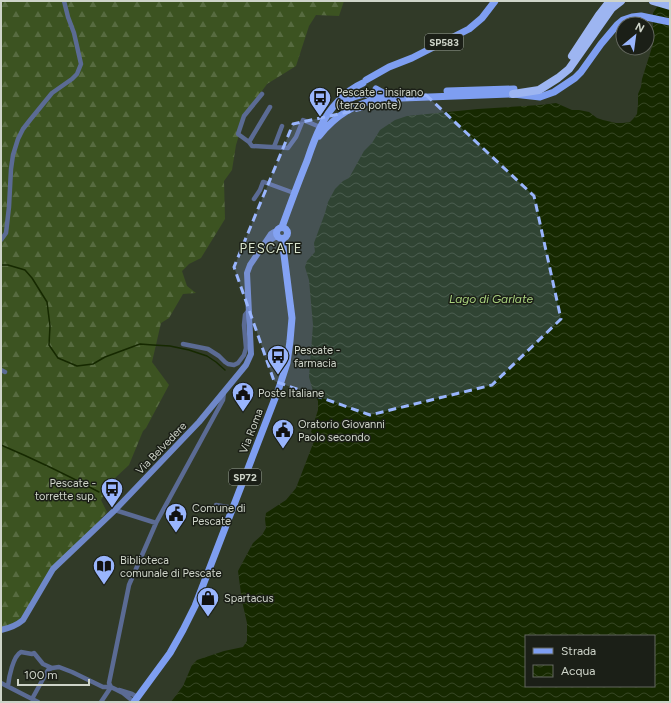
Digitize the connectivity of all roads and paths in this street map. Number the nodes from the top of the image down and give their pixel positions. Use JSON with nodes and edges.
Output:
{"nodes":[{"id":1,"x":64,"y":1,"type":"edge"},
{"id":2,"x":495,"y":1,"type":"edge"},
{"id":3,"x":621,"y":1,"type":"edge"},
{"id":4,"x":654,"y":1,"type":"edge"},
{"id":5,"x":611,"y":5,"type":"edge"},
{"id":6,"x":670,"y":6,"type":"edge"},
{"id":7,"x":670,"y":22,"type":"edge"},
{"id":8,"x":383,"y":70,"type":"junction"},
{"id":9,"x":365,"y":82,"type":"junction"},
{"id":10,"x":375,"y":87,"type":"junction"},
{"id":11,"x":514,"y":91,"type":"junction"},
{"id":12,"x":262,"y":94,"type":"dead end"},
{"id":13,"x":366,"y":94,"type":"junction"},
{"id":14,"x":387,"y":98,"type":"junction"},
{"id":15,"x":270,"y":107,"type":"dead end"},
{"id":16,"x":282,"y":126,"type":"dead end"},
{"id":17,"x":320,"y":127,"type":"junction"},
{"id":18,"x":249,"y":142,"type":"junction"},
{"id":19,"x":314,"y":142,"type":"junction"},
{"id":20,"x":274,"y":147,"type":"junction"},
{"id":21,"x":294,"y":193,"type":"junction"},
{"id":22,"x":254,"y":199,"type":"dead end"},
{"id":23,"x":280,"y":233,"type":"junction"},
{"id":24,"x":1,"y":240,"type":"edge"},
{"id":25,"x":249,"y":310,"type":"junction"},
{"id":26,"x":183,"y":344,"type":"dead end"},
{"id":27,"x":224,"y":392,"type":"junction"},
{"id":28,"x":216,"y":505,"type":"dead end"},
{"id":29,"x":233,"y":508,"type":"junction"},
{"id":30,"x":115,"y":510,"type":"junction"},
{"id":31,"x":156,"y":522,"type":"junction"},
{"id":32,"x":1,"y":630,"type":"edge"},
{"id":33,"x":52,"y":668,"type":"junction"},
{"id":34,"x":1,"y":683,"type":"edge"},
{"id":35,"x":8,"y":686,"type":"junction"},
{"id":36,"x":112,"y":688,"type":"junction"},
{"id":37,"x":32,"y":699,"type":"junction"},
{"id":38,"x":135,"y":700,"type":"edge"},
{"id":39,"x":38,"y":702,"type":"edge"},
{"id":40,"x":101,"y":702,"type":"edge"}],
"edges":[{"from":1,"to":24,"type":"street"},
{"from":2,"to":8,"type":"main road","number":"SP583"},
{"from":3,"to":5,"type":"highway"},
{"from":4,"to":6,"type":"highway"},
{"from":5,"to":11,"type":"highway"},
{"from":7,"to":11,"type":"main road"},
{"from":8,"to":9,"type":"main road"},
{"from":8,"to":10,"type":"main road"},
{"from":9,"to":10,"type":"main road"},
{"from":9,"to":13,"type":"main road"},
{"from":9,"to":17,"type":"main road"},
{"from":10,"to":11,"type":"main road"},
{"from":10,"to":13,"type":"main road"},
{"from":11,"to":14,"type":"main road"},
{"from":12,"to":18,"type":"street"},
{"from":13,"to":14,"type":"main road"},
{"from":13,"to":19,"type":"main road"},
{"from":14,"to":19,"type":"main road"},
{"from":15,"to":18,"type":"street"},
{"from":16,"to":20,"type":"street"},
{"from":17,"to":19,"type":"main road"},
{"from":17,"to":20,"type":"street"},
{"from":18,"to":20,"type":"street"},
{"from":19,"to":21,"type":"main road","name":"Via Roma","number":"SP72"},
{"from":21,"to":22,"type":"street"},
{"from":21,"to":23,"type":"main road","name":"Via Roma","number":"SP72"},
{"from":23,"to":25,"type":"main road","name":"Via Belvedere"},
{"from":23,"to":29,"type":"main road","name":"Via Roma","number":"SP72"},
{"from":25,"to":26,"type":"street"},
{"from":25,"to":27,"type":"main road","name":"Via Belvedere"},
{"from":27,"to":30,"type":"main road","name":"Via Belvedere"},
{"from":27,"to":31,"type":"street"},
{"from":28,"to":29,"type":"street"},
{"from":29,"to":38,"type":"main road","name":"Via Roma","number":"SP72"},
{"from":30,"to":31,"type":"street"},
{"from":30,"to":32,"type":"main road","name":"Via Belvedere"},
{"from":31,"to":36,"type":"street"},
{"from":33,"to":35,"type":"street"},
{"from":33,"to":36,"type":"street"},
{"from":33,"to":37,"type":"street"},
{"from":34,"to":35,"type":"street"},
{"from":35,"to":37,"type":"street"},
{"from":36,"to":38,"type":"street"},
{"from":36,"to":40,"type":"street"},
{"from":37,"to":39,"type":"street"}]}
